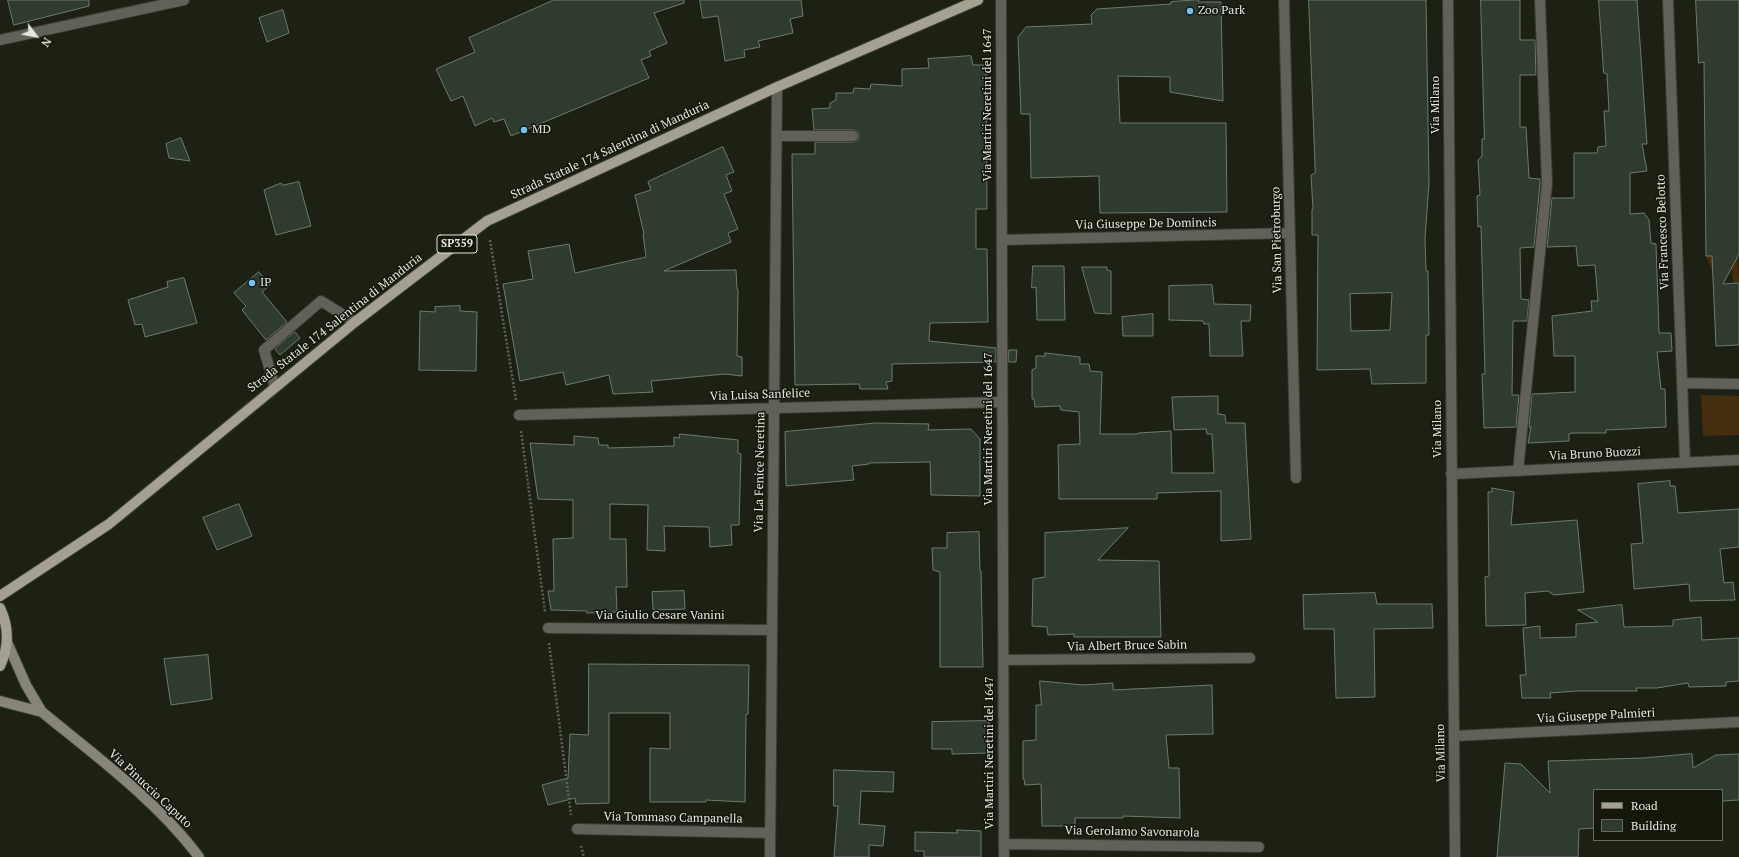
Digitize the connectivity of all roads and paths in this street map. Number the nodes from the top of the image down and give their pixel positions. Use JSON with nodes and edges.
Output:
{"nodes":[{"id":1,"x":184,"y":0,"type":"edge"},
{"id":2,"x":978,"y":0,"type":"edge"},
{"id":3,"x":1001,"y":0,"type":"edge"},
{"id":4,"x":1284,"y":0,"type":"edge"},
{"id":5,"x":1448,"y":0,"type":"edge"},
{"id":6,"x":1540,"y":0,"type":"edge"},
{"id":7,"x":1668,"y":0,"type":"edge"},
{"id":8,"x":0,"y":40,"type":"edge"},
{"id":9,"x":777,"y":87,"type":"junction"},
{"id":10,"x":777,"y":136,"type":"junction"},
{"id":11,"x":854,"y":136,"type":"dead end"},
{"id":12,"x":487,"y":221,"type":"junction"},
{"id":13,"x":1290,"y":233,"type":"junction"},
{"id":14,"x":1002,"y":240,"type":"junction"},
{"id":15,"x":355,"y":322,"type":"junction"},
{"id":16,"x":1682,"y":383,"type":"junction"},
{"id":17,"x":1739,"y":384,"type":"edge"},
{"id":18,"x":275,"y":387,"type":"junction"},
{"id":19,"x":1002,"y":402,"type":"junction"},
{"id":20,"x":774,"y":408,"type":"junction"},
{"id":21,"x":519,"y":415,"type":"junction"},
{"id":22,"x":1739,"y":460,"type":"edge"},
{"id":23,"x":1685,"y":462,"type":"junction"},
{"id":24,"x":1518,"y":471,"type":"junction"},
{"id":25,"x":1451,"y":474,"type":"junction"},
{"id":26,"x":1296,"y":478,"type":"dead end"},
{"id":27,"x":0,"y":596,"type":"edge"},
{"id":28,"x":0,"y":608,"type":"edge"},
{"id":29,"x":548,"y":628,"type":"junction"},
{"id":30,"x":772,"y":630,"type":"junction"},
{"id":31,"x":7,"y":642,"type":"junction"},
{"id":32,"x":1250,"y":658,"type":"dead end"},
{"id":33,"x":1003,"y":660,"type":"junction"},
{"id":34,"x":0,"y":666,"type":"edge"},
{"id":35,"x":0,"y":700,"type":"edge"},
{"id":36,"x":42,"y":712,"type":"junction"},
{"id":37,"x":1739,"y":722,"type":"edge"},
{"id":38,"x":1454,"y":736,"type":"junction"},
{"id":39,"x":577,"y":829,"type":"joint"},
{"id":40,"x":770,"y":833,"type":"junction"},
{"id":41,"x":1004,"y":844,"type":"junction"},
{"id":42,"x":1259,"y":846,"type":"dead end"},
{"id":43,"x":199,"y":857,"type":"edge"},
{"id":44,"x":770,"y":857,"type":"edge"},
{"id":45,"x":1004,"y":857,"type":"edge"},
{"id":46,"x":1455,"y":857,"type":"edge"}],
"edges":[{"from":1,"to":8,"type":"street"},
{"from":2,"to":9,"type":"main road","name":"Strada Statale 174 Salentina di Manduria","number":"SP359"},
{"from":3,"to":14,"type":"street","name":"Via Martiri Neretini del 1647"},
{"from":4,"to":13,"type":"street","name":"Via San Pietroburgo"},
{"from":5,"to":25,"type":"street","name":"Via Milano"},
{"from":6,"to":24,"type":"street"},
{"from":7,"to":16,"type":"street","name":"Via Francesco Belotto"},
{"from":9,"to":10,"type":"street","name":"Via La Fenice Neretina"},
{"from":9,"to":12,"type":"main road","name":"Strada Statale 174 Salentina di Manduria","number":"SP359"},
{"from":10,"to":11,"type":"street"},
{"from":10,"to":20,"type":"street","name":"Via La Fenice Neretina"},
{"from":12,"to":15,"type":"main road","name":"Strada Statale 174 Salentina di Manduria","number":"SP359"},
{"from":12,"to":21,"type":"path"},
{"from":13,"to":14,"type":"street","name":"Via Giuseppe De Domincis"},
{"from":13,"to":26,"type":"street","name":"Via San Pietroburgo"},
{"from":14,"to":19,"type":"street","name":"Via Martiri Neretini del 1647"},
{"from":15,"to":18,"type":"main road","name":"Strada Statale 174 Salentina di Manduria","number":"SP359"},
{"from":15,"to":18,"type":"street"},
{"from":16,"to":17,"type":"street"},
{"from":16,"to":23,"type":"street","name":"Via Francesco Belotto"},
{"from":18,"to":27,"type":"main road","name":"Strada Statale 174 Salentina di Manduria","number":"SP359"},
{"from":19,"to":20,"type":"street","name":"Via Luisa Sanfelice"},
{"from":19,"to":33,"type":"street","name":"Via Martiri Neretini del 1647"},
{"from":20,"to":21,"type":"street","name":"Via Luisa Sanfelice"},
{"from":20,"to":30,"type":"street","name":"Via La Fenice Neretina"},
{"from":21,"to":29,"type":"path"},
{"from":22,"to":23,"type":"street","name":"Via Bruno Buozzi"},
{"from":23,"to":24,"type":"street","name":"Via Bruno Buozzi"},
{"from":24,"to":25,"type":"street","name":"Via Bruno Buozzi"},
{"from":25,"to":38,"type":"street","name":"Via Milano"},
{"from":28,"to":31,"type":"main road"},
{"from":29,"to":30,"type":"street","name":"Via Giulio Cesare Vanini"},
{"from":29,"to":39,"type":"path"},
{"from":30,"to":40,"type":"street","name":"Via La Fenice Neretina"},
{"from":31,"to":34,"type":"main road"},
{"from":31,"to":36,"type":"street"},
{"from":32,"to":33,"type":"street","name":"Via Albert Bruce Sabin"},
{"from":33,"to":41,"type":"street","name":"Via Martiri Neretini del 1647"},
{"from":35,"to":36,"type":"street"},
{"from":36,"to":43,"type":"street","name":"Via Pinuccio Caputo"},
{"from":37,"to":38,"type":"street","name":"Via Giuseppe Palmieri"},
{"from":38,"to":46,"type":"street","name":"Via Milano"},
{"from":39,"to":40,"type":"street","name":"Via Tommaso Campanella"},
{"from":40,"to":44,"type":"street","name":"Via La Fenice Neretina"},
{"from":41,"to":42,"type":"street","name":"Via Gerolamo Savonarola"},
{"from":41,"to":45,"type":"street","name":"Via Martiri Neretini del 1647"}]}
